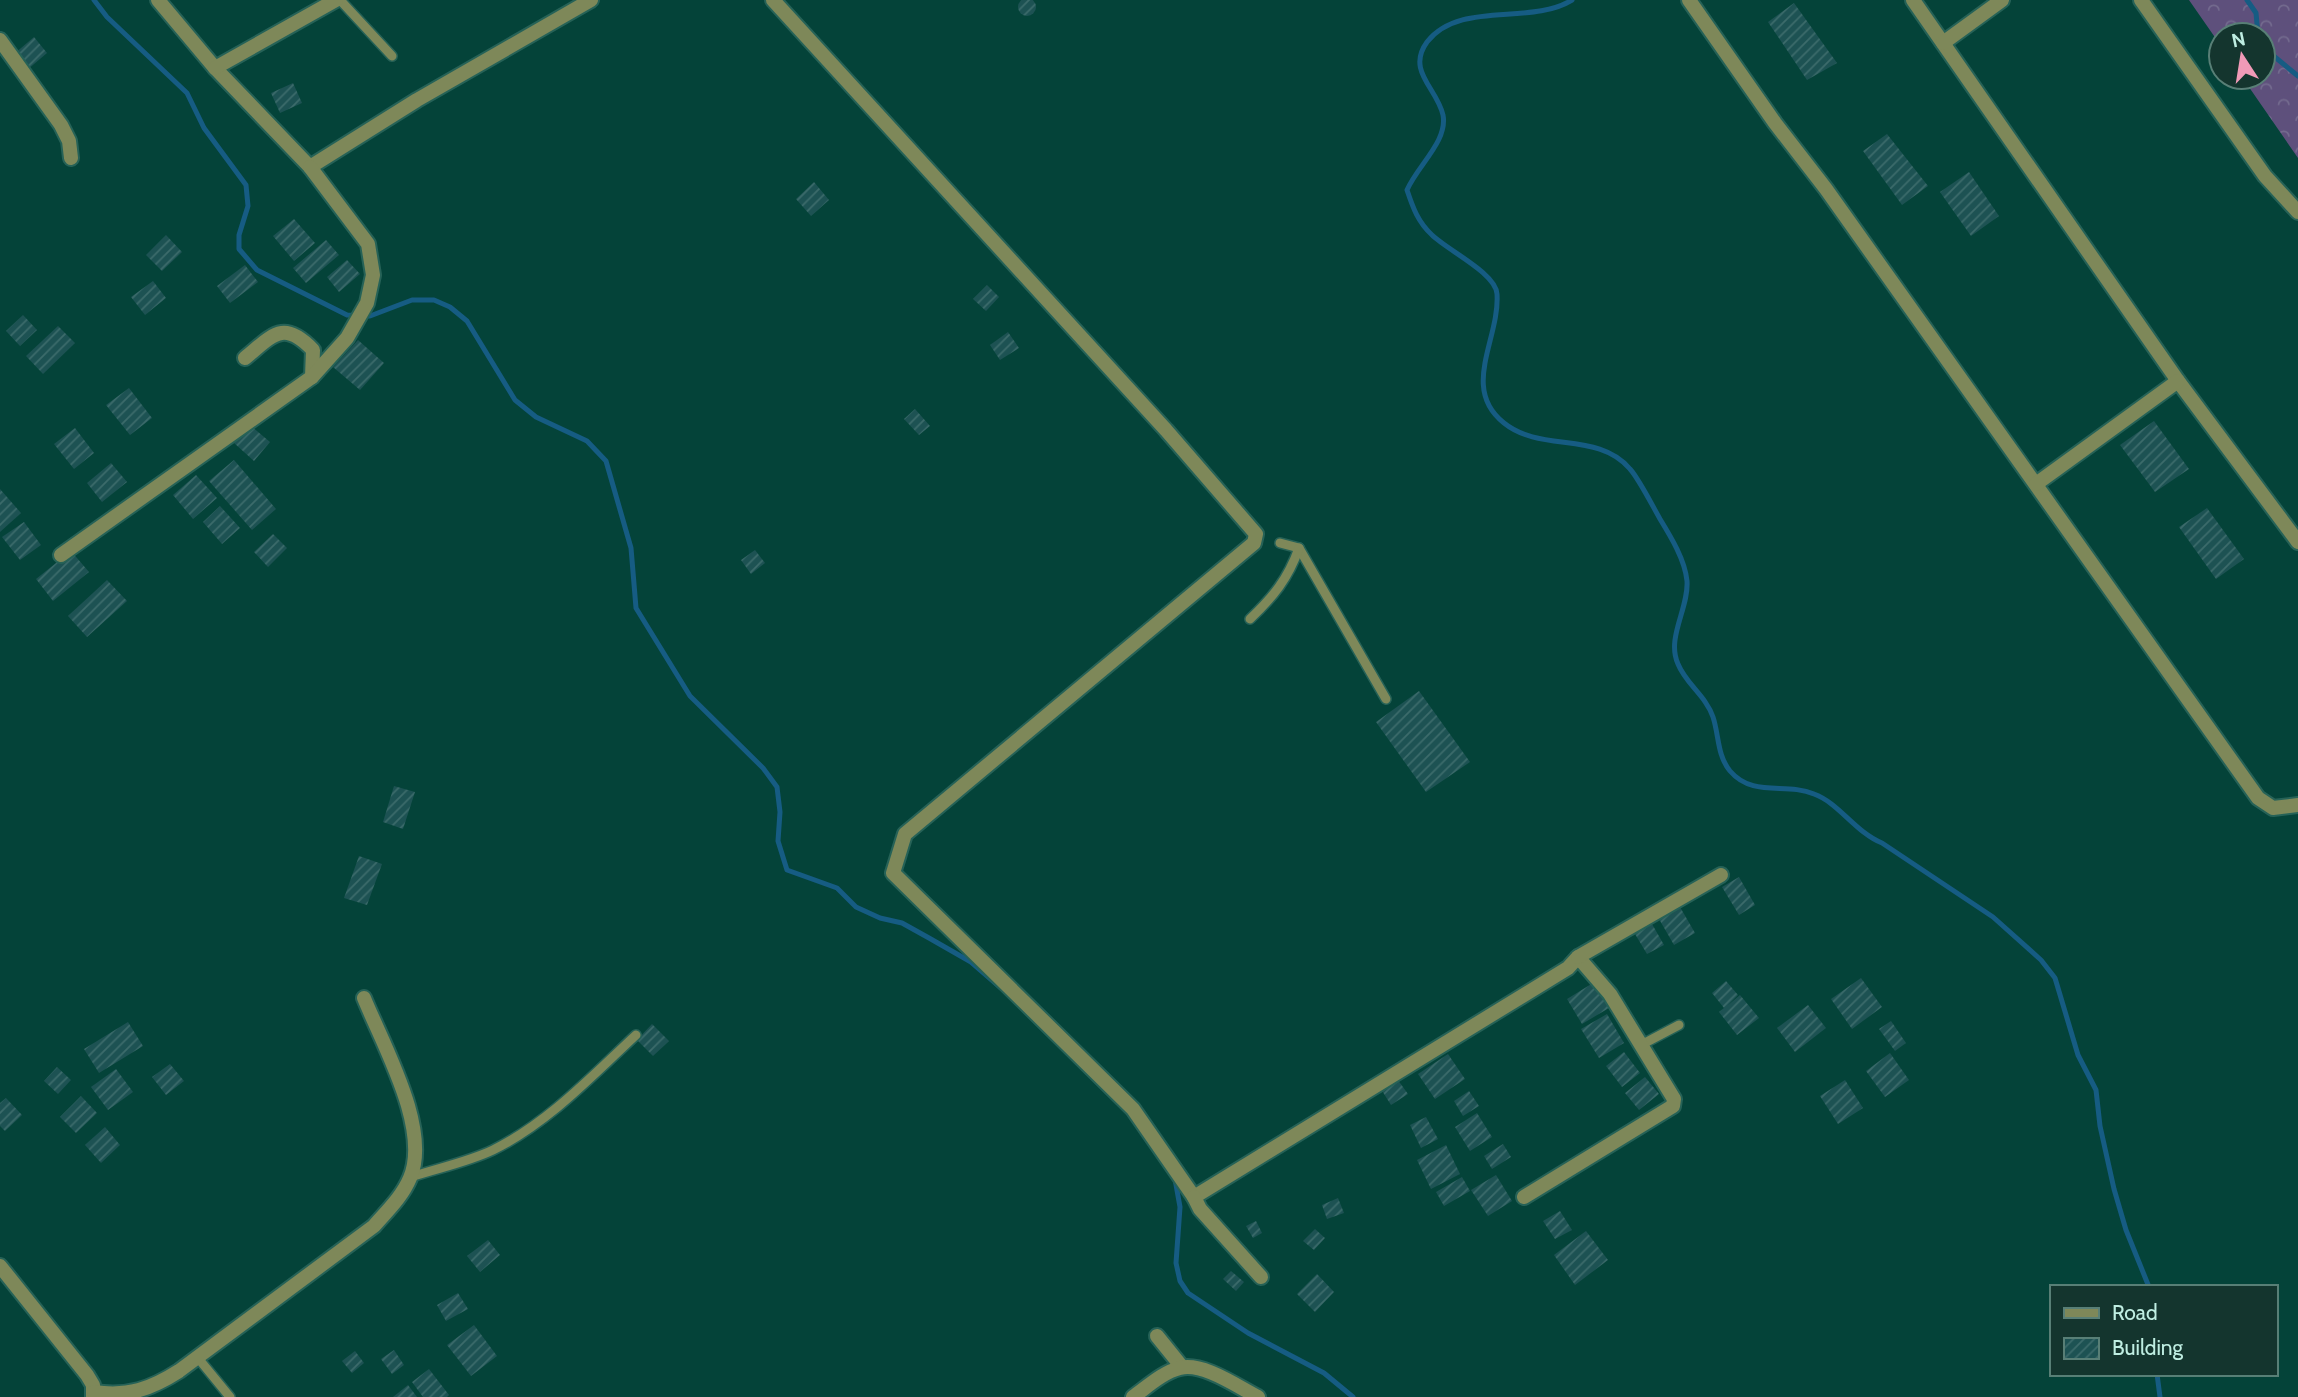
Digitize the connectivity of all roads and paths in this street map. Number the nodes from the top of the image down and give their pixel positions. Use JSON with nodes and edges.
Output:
{"nodes":[{"id":1,"x":158,"y":0,"type":"edge"},
{"id":2,"x":338,"y":0,"type":"edge"},
{"id":3,"x":591,"y":0,"type":"edge"},
{"id":4,"x":773,"y":0,"type":"edge"},
{"id":5,"x":1689,"y":0,"type":"edge"},
{"id":6,"x":1913,"y":0,"type":"edge"},
{"id":7,"x":2002,"y":0,"type":"edge"},
{"id":8,"x":2141,"y":0,"type":"edge"},
{"id":9,"x":0,"y":40,"type":"edge"},
{"id":10,"x":1943,"y":43,"type":"junction"},
{"id":11,"x":392,"y":56,"type":"dead end"},
{"id":12,"x":215,"y":68,"type":"junction"},
{"id":13,"x":71,"y":158,"type":"dead end"},
{"id":14,"x":310,"y":167,"type":"junction"},
{"id":15,"x":2298,"y":212,"type":"edge"},
{"id":16,"x":245,"y":358,"type":"dead end"},
{"id":17,"x":312,"y":377,"type":"junction"},
{"id":18,"x":2178,"y":381,"type":"junction"},
{"id":19,"x":2036,"y":484,"type":"junction"},
{"id":20,"x":2298,"y":542,"type":"edge"},
{"id":21,"x":1280,"y":543,"type":"dead end"},
{"id":22,"x":1298,"y":548,"type":"junction"},
{"id":23,"x":61,"y":555,"type":"dead end"},
{"id":24,"x":1250,"y":619,"type":"dead end"},
{"id":25,"x":1386,"y":699,"type":"dead end"},
{"id":26,"x":2298,"y":805,"type":"edge"},
{"id":27,"x":1721,"y":875,"type":"dead end"},
{"id":28,"x":1578,"y":957,"type":"junction"},
{"id":29,"x":364,"y":998,"type":"dead end"},
{"id":30,"x":1679,"y":1025,"type":"dead end"},
{"id":31,"x":636,"y":1035,"type":"dead end"},
{"id":32,"x":1641,"y":1045,"type":"junction"},
{"id":33,"x":411,"y":1177,"type":"junction"},
{"id":34,"x":1194,"y":1197,"type":"junction"},
{"id":35,"x":1524,"y":1197,"type":"dead end"},
{"id":36,"x":0,"y":1266,"type":"edge"},
{"id":37,"x":1261,"y":1277,"type":"dead end"},
{"id":38,"x":1157,"y":1336,"type":"dead end"},
{"id":39,"x":198,"y":1358,"type":"junction"},
{"id":40,"x":1182,"y":1367,"type":"junction"},
{"id":41,"x":93,"y":1394,"type":"edge"},
{"id":42,"x":230,"y":1397,"type":"edge"},
{"id":43,"x":1133,"y":1397,"type":"edge"},
{"id":44,"x":1258,"y":1397,"type":"edge"}],
"edges":[{"from":1,"to":12,"type":"street"},
{"from":2,"to":11,"type":"lane"},
{"from":2,"to":12,"type":"street"},
{"from":3,"to":14,"type":"street"},
{"from":4,"to":34,"type":"street"},
{"from":5,"to":19,"type":"street"},
{"from":6,"to":10,"type":"street"},
{"from":7,"to":10,"type":"street"},
{"from":8,"to":15,"type":"street"},
{"from":9,"to":13,"type":"street"},
{"from":10,"to":18,"type":"street"},
{"from":12,"to":14,"type":"street"},
{"from":14,"to":17,"type":"street"},
{"from":16,"to":17,"type":"street"},
{"from":17,"to":23,"type":"street"},
{"from":18,"to":19,"type":"street"},
{"from":18,"to":20,"type":"street"},
{"from":19,"to":26,"type":"street"},
{"from":21,"to":22,"type":"lane"},
{"from":22,"to":24,"type":"lane"},
{"from":22,"to":25,"type":"lane"},
{"from":27,"to":28,"type":"street"},
{"from":28,"to":32,"type":"street"},
{"from":28,"to":34,"type":"street"},
{"from":29,"to":33,"type":"street"},
{"from":30,"to":32,"type":"lane"},
{"from":31,"to":33,"type":"lane"},
{"from":32,"to":35,"type":"street"},
{"from":33,"to":39,"type":"street"},
{"from":34,"to":37,"type":"street"},
{"from":36,"to":41,"type":"street"},
{"from":38,"to":40,"type":"street"},
{"from":39,"to":41,"type":"street"},
{"from":39,"to":42,"type":"lane"},
{"from":40,"to":43,"type":"street"},
{"from":40,"to":44,"type":"street"}]}
